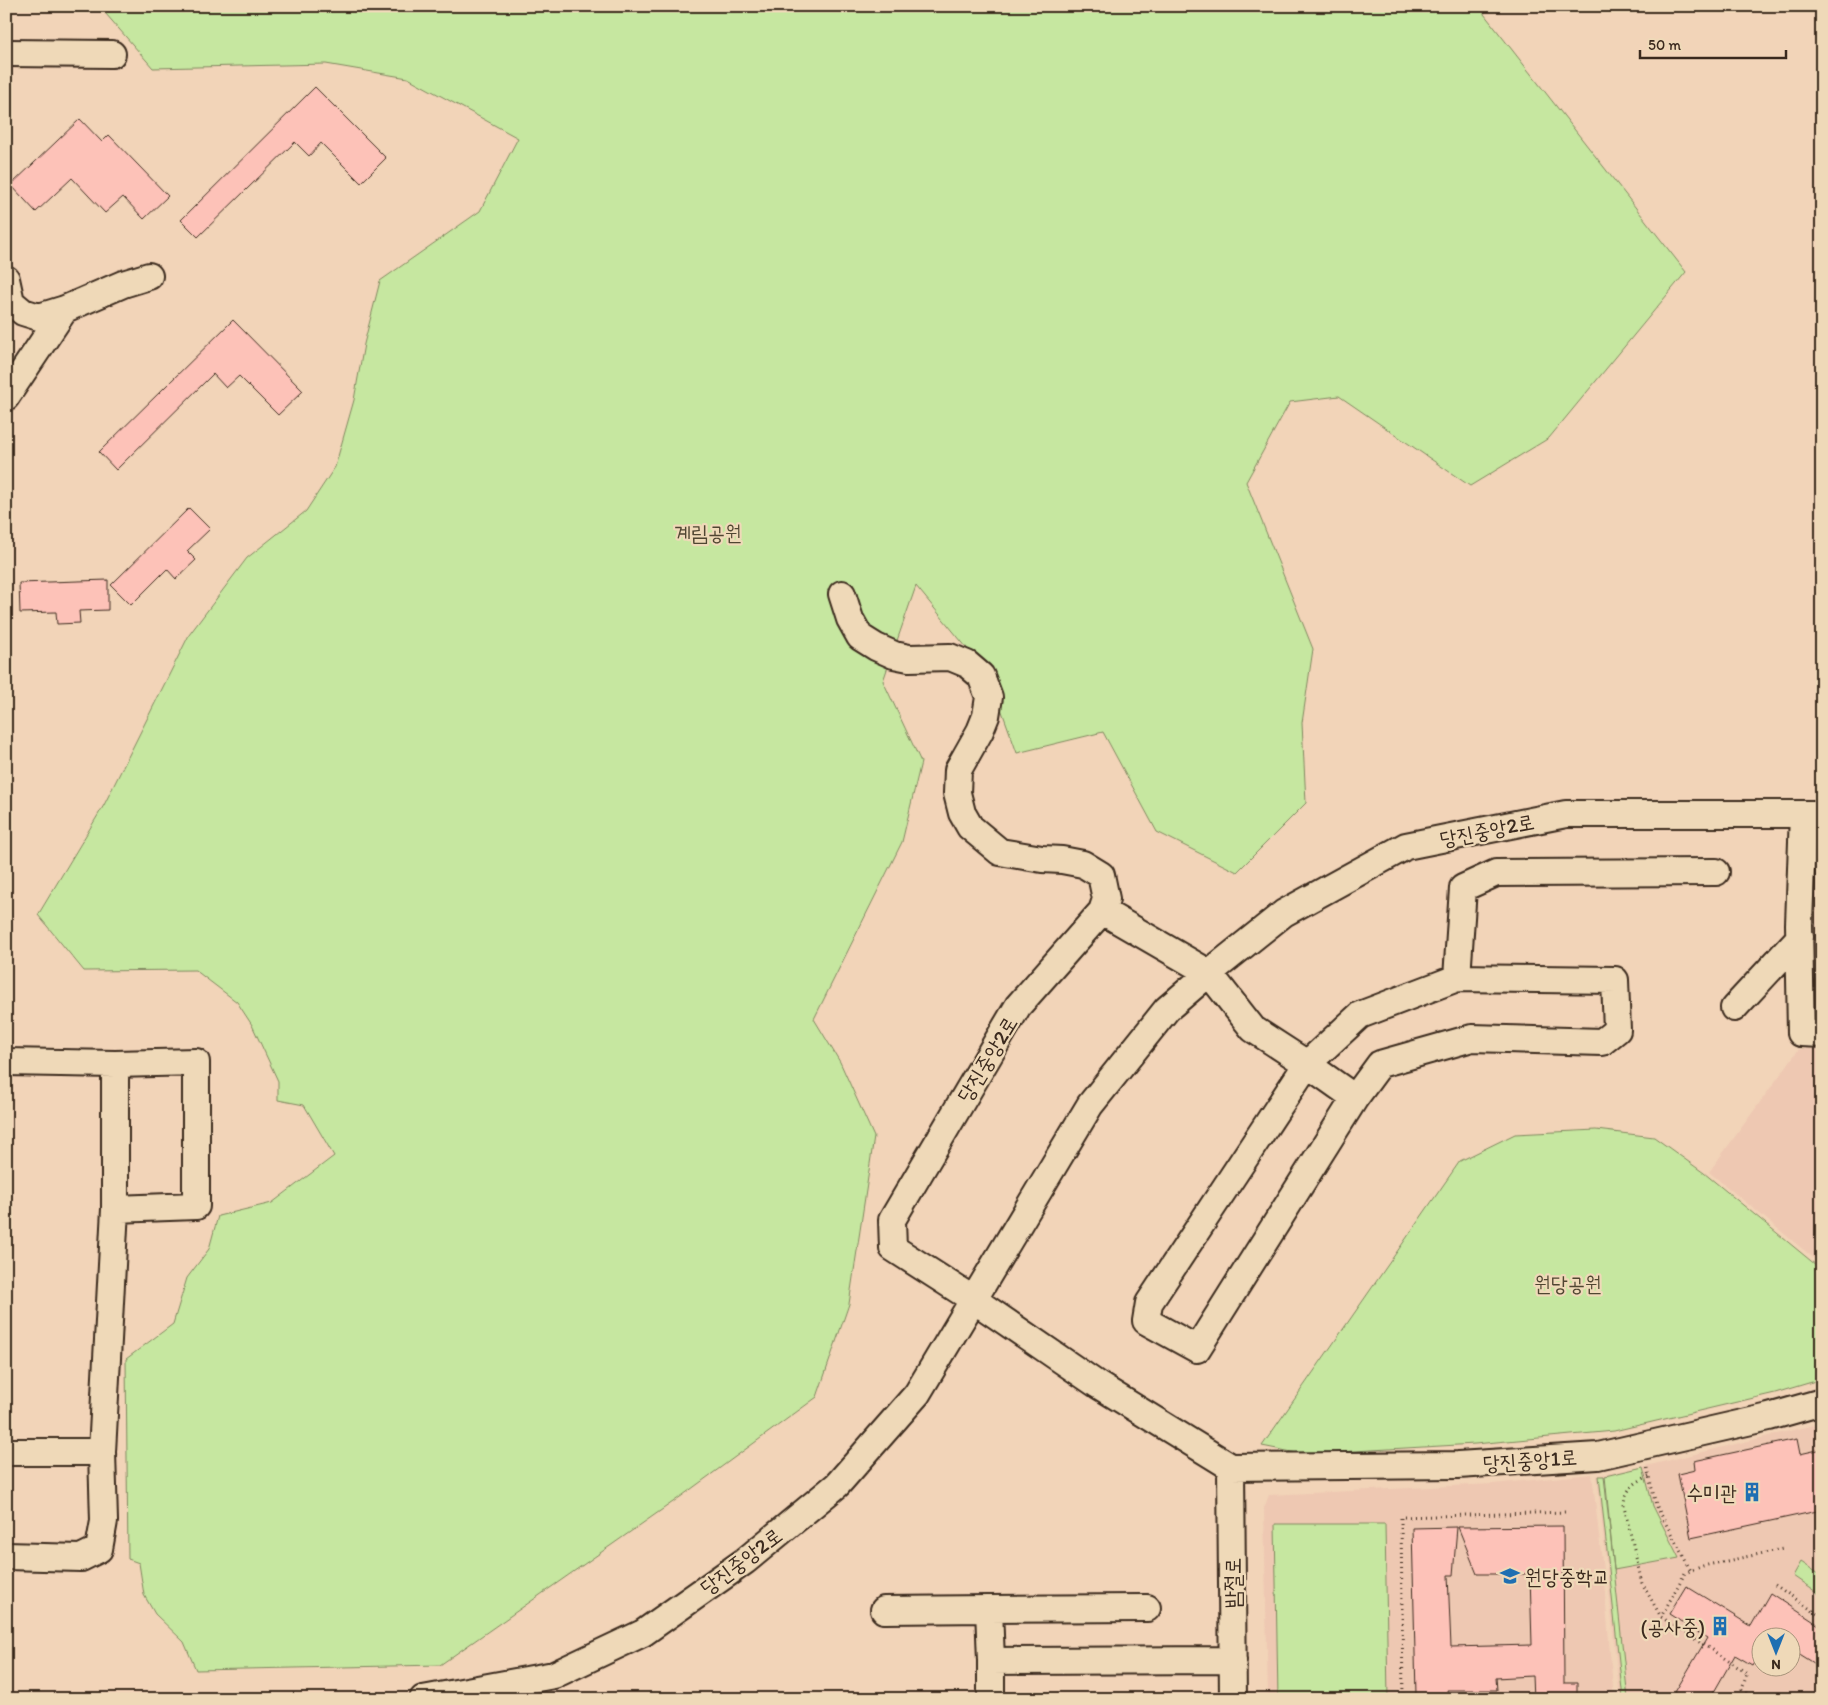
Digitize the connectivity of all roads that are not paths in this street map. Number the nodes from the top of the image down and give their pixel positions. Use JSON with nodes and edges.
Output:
{"nodes":[{"id":1,"x":6,"y":53,"type":"edge"},
{"id":2,"x":112,"y":54,"type":"dead end"},
{"id":3,"x":149,"y":276,"type":"dead end"},
{"id":4,"x":6,"y":279,"type":"edge"},
{"id":5,"x":65,"y":310,"type":"junction"},
{"id":6,"x":6,"y":397,"type":"edge"},
{"id":7,"x":842,"y":594,"type":"dead end"},
{"id":8,"x":1812,"y":814,"type":"edge"},
{"id":9,"x":1716,"y":872,"type":"dead end"},
{"id":10,"x":1102,"y":911,"type":"junction"},
{"id":11,"x":1807,"y":928,"type":"edge"},
{"id":12,"x":1209,"y":973,"type":"junction"},
{"id":13,"x":1457,"y":978,"type":"junction"},
{"id":14,"x":1734,"y":1008,"type":"dead end"},
{"id":15,"x":1822,"y":1034,"type":"edge"},
{"id":16,"x":6,"y":1062,"type":"edge"},
{"id":17,"x":115,"y":1064,"type":"junction"},
{"id":18,"x":1307,"y":1064,"type":"junction"},
{"id":19,"x":1355,"y":1098,"type":"junction"},
{"id":20,"x":115,"y":1209,"type":"junction"},
{"id":21,"x":974,"y":1300,"type":"junction"},
{"id":22,"x":1822,"y":1402,"type":"edge"},
{"id":23,"x":6,"y":1452,"type":"edge"},
{"id":24,"x":102,"y":1452,"type":"junction"},
{"id":25,"x":1231,"y":1467,"type":"junction"},
{"id":26,"x":6,"y":1556,"type":"edge"},
{"id":27,"x":1147,"y":1608,"type":"dead end"},
{"id":28,"x":884,"y":1610,"type":"dead end"},
{"id":29,"x":989,"y":1610,"type":"junction"},
{"id":30,"x":1233,"y":1660,"type":"junction"},
{"id":31,"x":991,"y":1661,"type":"junction"},
{"id":32,"x":423,"y":1699,"type":"edge"},
{"id":33,"x":991,"y":1699,"type":"edge"},
{"id":34,"x":1233,"y":1699,"type":"edge"}],
"edges":[{"from":1,"to":2,"type":"street"},
{"from":3,"to":5,"type":"street"},
{"from":4,"to":5,"type":"street"},
{"from":5,"to":6,"type":"street"},
{"from":7,"to":10,"type":"street"},
{"from":8,"to":11,"type":"street","name":"당진중앙2로"},
{"from":8,"to":12,"type":"street","name":"당진중앙2로"},
{"from":9,"to":13,"type":"street"},
{"from":10,"to":12,"type":"street"},
{"from":10,"to":21,"type":"street","name":"당진중앙2로"},
{"from":11,"to":14,"type":"street"},
{"from":11,"to":15,"type":"street","name":"당진중앙2로"},
{"from":12,"to":18,"type":"street"},
{"from":12,"to":21,"type":"street","name":"당진중앙2로"},
{"from":13,"to":18,"type":"street"},
{"from":13,"to":19,"type":"street"},
{"from":16,"to":17,"type":"street"},
{"from":17,"to":20,"type":"street"},
{"from":17,"to":20,"type":"street"},
{"from":18,"to":19,"type":"street"},
{"from":18,"to":19,"type":"street"},
{"from":20,"to":24,"type":"street"},
{"from":21,"to":25,"type":"street"},
{"from":21,"to":32,"type":"street","name":"당진중앙2로"},
{"from":22,"to":25,"type":"street","name":"당진중앙1로"},
{"from":23,"to":24,"type":"street"},
{"from":24,"to":26,"type":"street"},
{"from":25,"to":30,"type":"street","name":"밤절로"},
{"from":27,"to":29,"type":"street"},
{"from":28,"to":29,"type":"street"},
{"from":29,"to":31,"type":"street"},
{"from":30,"to":31,"type":"street"},
{"from":30,"to":34,"type":"street","name":"밤절로"},
{"from":31,"to":33,"type":"street"}]}
